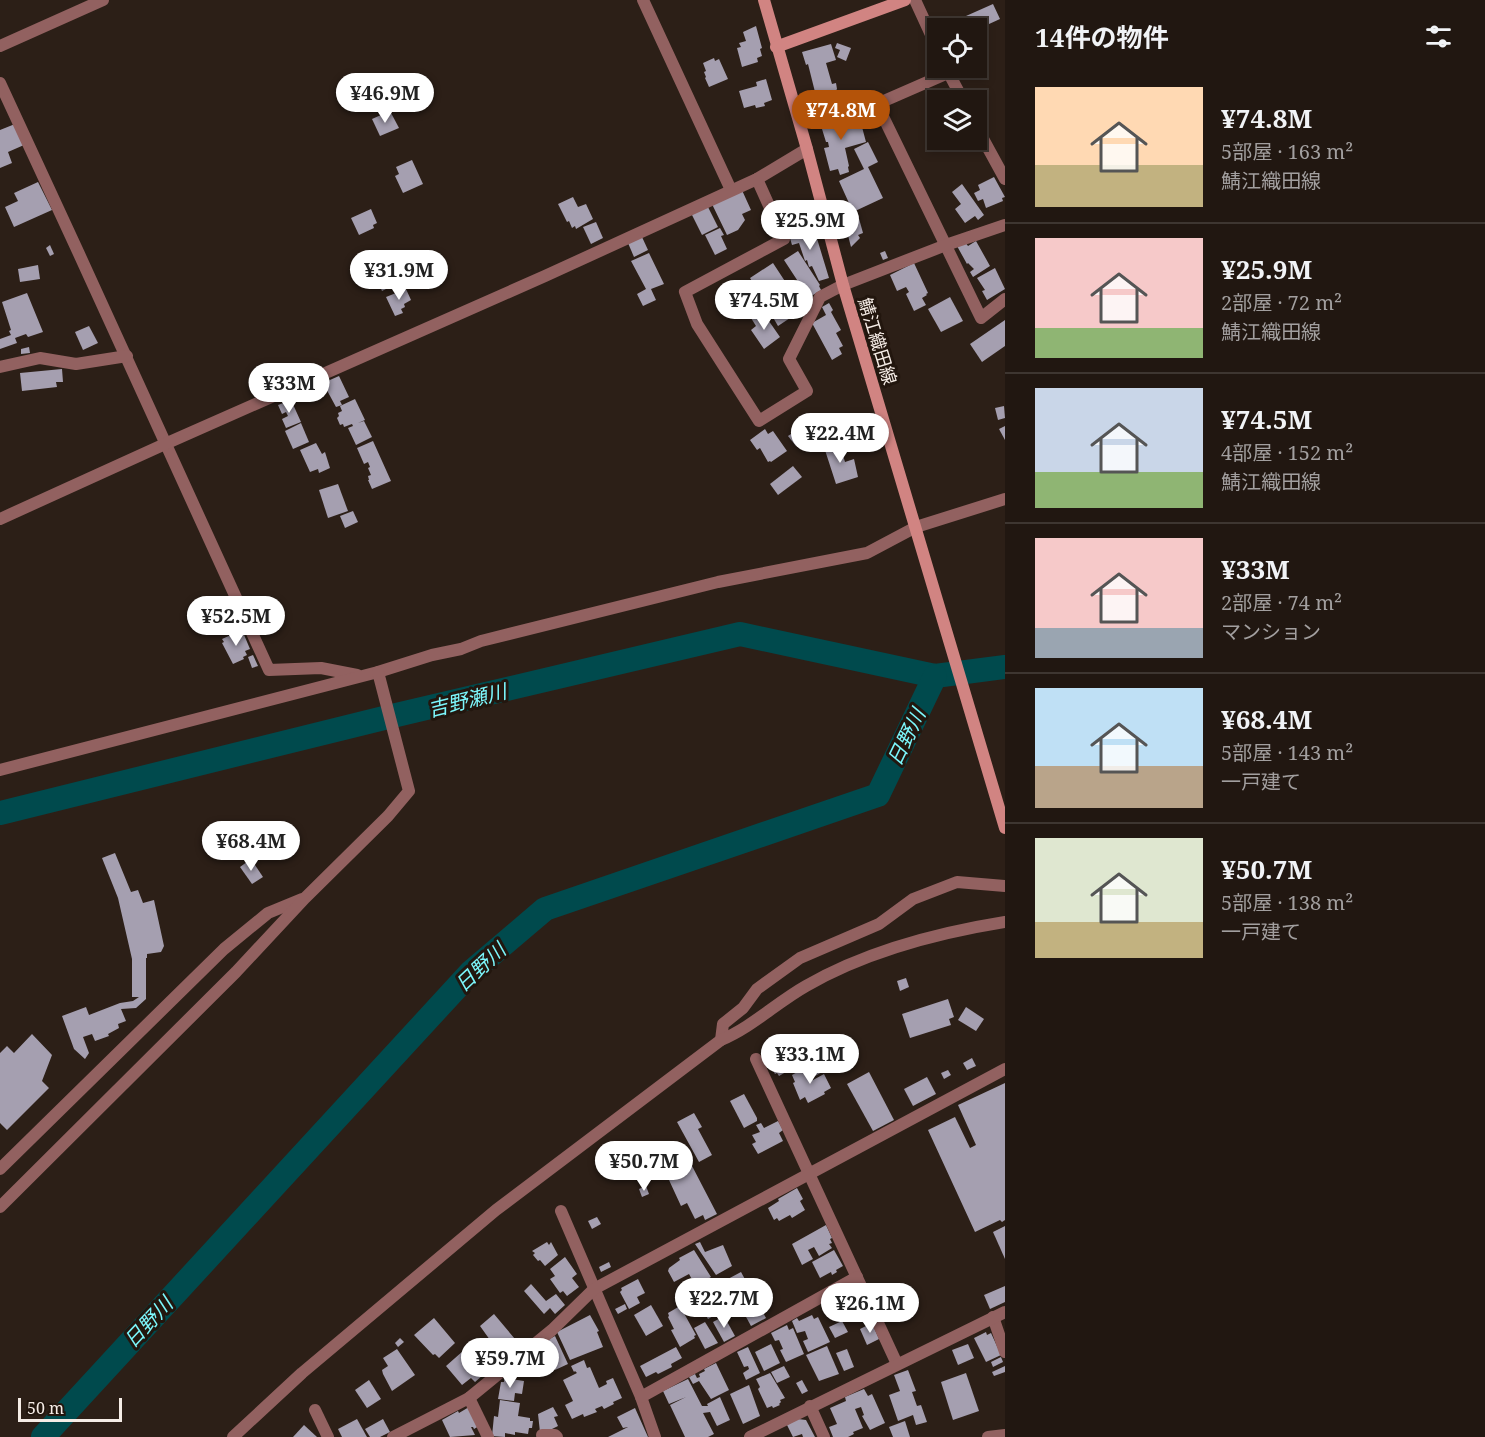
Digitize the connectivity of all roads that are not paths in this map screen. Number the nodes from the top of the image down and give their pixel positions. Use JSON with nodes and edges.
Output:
{"nodes":[{"id":1,"x":103,"y":0,"type":"edge"},
{"id":2,"x":643,"y":0,"type":"edge"},
{"id":3,"x":764,"y":0,"type":"edge"},
{"id":4,"x":905,"y":0,"type":"edge"},
{"id":5,"x":915,"y":0,"type":"edge"},
{"id":6,"x":927,"y":26,"type":"edge"},
{"id":7,"x":0,"y":46,"type":"edge"},
{"id":8,"x":776,"y":47,"type":"junction"},
{"id":9,"x":931,"y":78,"type":"edge"},
{"id":10,"x":0,"y":83,"type":"edge"},
{"id":11,"x":987,"y":146,"type":"edge"},
{"id":12,"x":807,"y":150,"type":"junction"},
{"id":13,"x":757,"y":179,"type":"junction"},
{"id":14,"x":1005,"y":179,"type":"edge"},
{"id":15,"x":731,"y":190,"type":"junction"},
{"id":16,"x":1005,"y":225,"type":"edge"},
{"id":17,"x":946,"y":245,"type":"junction"},
{"id":18,"x":843,"y":285,"type":"junction"},
{"id":19,"x":1005,"y":299,"type":"edge"},
{"id":20,"x":127,"y":356,"type":"junction"},
{"id":21,"x":0,"y":367,"type":"edge"},
{"id":22,"x":165,"y":444,"type":"junction"},
{"id":23,"x":1005,"y":499,"type":"edge"},
{"id":24,"x":0,"y":519,"type":"edge"},
{"id":25,"x":916,"y":527,"type":"junction"},
{"id":26,"x":378,"y":672,"type":"junction"},
{"id":27,"x":360,"y":676,"type":"junction"},
{"id":28,"x":0,"y":770,"type":"edge"},
{"id":29,"x":1005,"y":828,"type":"edge"},
{"id":30,"x":1005,"y":886,"type":"edge"},
{"id":31,"x":305,"y":898,"type":"junction"},
{"id":32,"x":1005,"y":922,"type":"edge"},
{"id":33,"x":720,"y":1040,"type":"junction"},
{"id":34,"x":756,"y":1059,"type":"dead end"},
{"id":35,"x":1005,"y":1069,"type":"edge"},
{"id":36,"x":0,"y":1169,"type":"edge"},
{"id":37,"x":810,"y":1172,"type":"junction"},
{"id":38,"x":0,"y":1206,"type":"edge"},
{"id":39,"x":561,"y":1211,"type":"dead end"},
{"id":40,"x":857,"y":1277,"type":"junction"},
{"id":41,"x":594,"y":1289,"type":"junction"},
{"id":42,"x":1005,"y":1312,"type":"edge"},
{"id":43,"x":993,"y":1317,"type":"junction"},
{"id":44,"x":1005,"y":1352,"type":"edge"},
{"id":45,"x":897,"y":1364,"type":"junction"},
{"id":46,"x":641,"y":1396,"type":"junction"},
{"id":47,"x":469,"y":1398,"type":"junction"},
{"id":48,"x":810,"y":1406,"type":"junction"},
{"id":49,"x":315,"y":1410,"type":"dead end"},
{"id":50,"x":542,"y":1435,"type":"dead end"},
{"id":51,"x":1005,"y":1435,"type":"edge"},
{"id":52,"x":233,"y":1437,"type":"edge"},
{"id":53,"x":328,"y":1437,"type":"edge"},
{"id":54,"x":393,"y":1437,"type":"edge"},
{"id":55,"x":488,"y":1437,"type":"edge"},
{"id":56,"x":557,"y":1437,"type":"edge"},
{"id":57,"x":655,"y":1437,"type":"edge"},
{"id":58,"x":750,"y":1437,"type":"edge"},
{"id":59,"x":824,"y":1437,"type":"edge"},
{"id":60,"x":988,"y":1437,"type":"edge"}],
"edges":[{"from":1,"to":7,"type":"street"},
{"from":2,"to":15,"type":"street"},
{"from":3,"to":8,"type":"main road","name":"鯖江織田線"},
{"from":4,"to":8,"type":"main road"},
{"from":5,"to":6,"type":"street"},
{"from":8,"to":12,"type":"main road","name":"鯖江織田線"},
{"from":9,"to":17,"type":"street"},
{"from":10,"to":20,"type":"street"},
{"from":11,"to":14,"type":"street"},
{"from":12,"to":13,"type":"street"},
{"from":12,"to":18,"type":"main road","name":"鯖江織田線"},
{"from":13,"to":15,"type":"street"},
{"from":13,"to":18,"type":"street"},
{"from":15,"to":22,"type":"street"},
{"from":16,"to":17,"type":"street"},
{"from":17,"to":18,"type":"street"},
{"from":17,"to":19,"type":"street"},
{"from":18,"to":25,"type":"main road","name":"鯖江織田線"},
{"from":20,"to":21,"type":"street"},
{"from":20,"to":22,"type":"street"},
{"from":22,"to":24,"type":"street"},
{"from":22,"to":27,"type":"street"},
{"from":23,"to":25,"type":"street"},
{"from":25,"to":26,"type":"street"},
{"from":25,"to":29,"type":"main road","name":"鯖江織田線"},
{"from":26,"to":27,"type":"street"},
{"from":26,"to":31,"type":"street"},
{"from":27,"to":28,"type":"street"},
{"from":30,"to":33,"type":"street"},
{"from":31,"to":36,"type":"street"},
{"from":31,"to":38,"type":"street"},
{"from":32,"to":33,"type":"street"},
{"from":33,"to":52,"type":"street"},
{"from":34,"to":37,"type":"street"},
{"from":35,"to":37,"type":"street"},
{"from":37,"to":40,"type":"street"},
{"from":37,"to":41,"type":"street"},
{"from":39,"to":41,"type":"street"},
{"from":40,"to":45,"type":"street"},
{"from":40,"to":46,"type":"street"},
{"from":41,"to":46,"type":"street"},
{"from":41,"to":47,"type":"street"},
{"from":42,"to":43,"type":"street"},
{"from":43,"to":44,"type":"street"},
{"from":43,"to":45,"type":"street"},
{"from":45,"to":48,"type":"street"},
{"from":46,"to":57,"type":"street"},
{"from":47,"to":54,"type":"street"},
{"from":47,"to":55,"type":"street"},
{"from":48,"to":58,"type":"street"},
{"from":48,"to":59,"type":"street"},
{"from":49,"to":53,"type":"street"},
{"from":50,"to":56,"type":"street"},
{"from":51,"to":60,"type":"street"}]}
